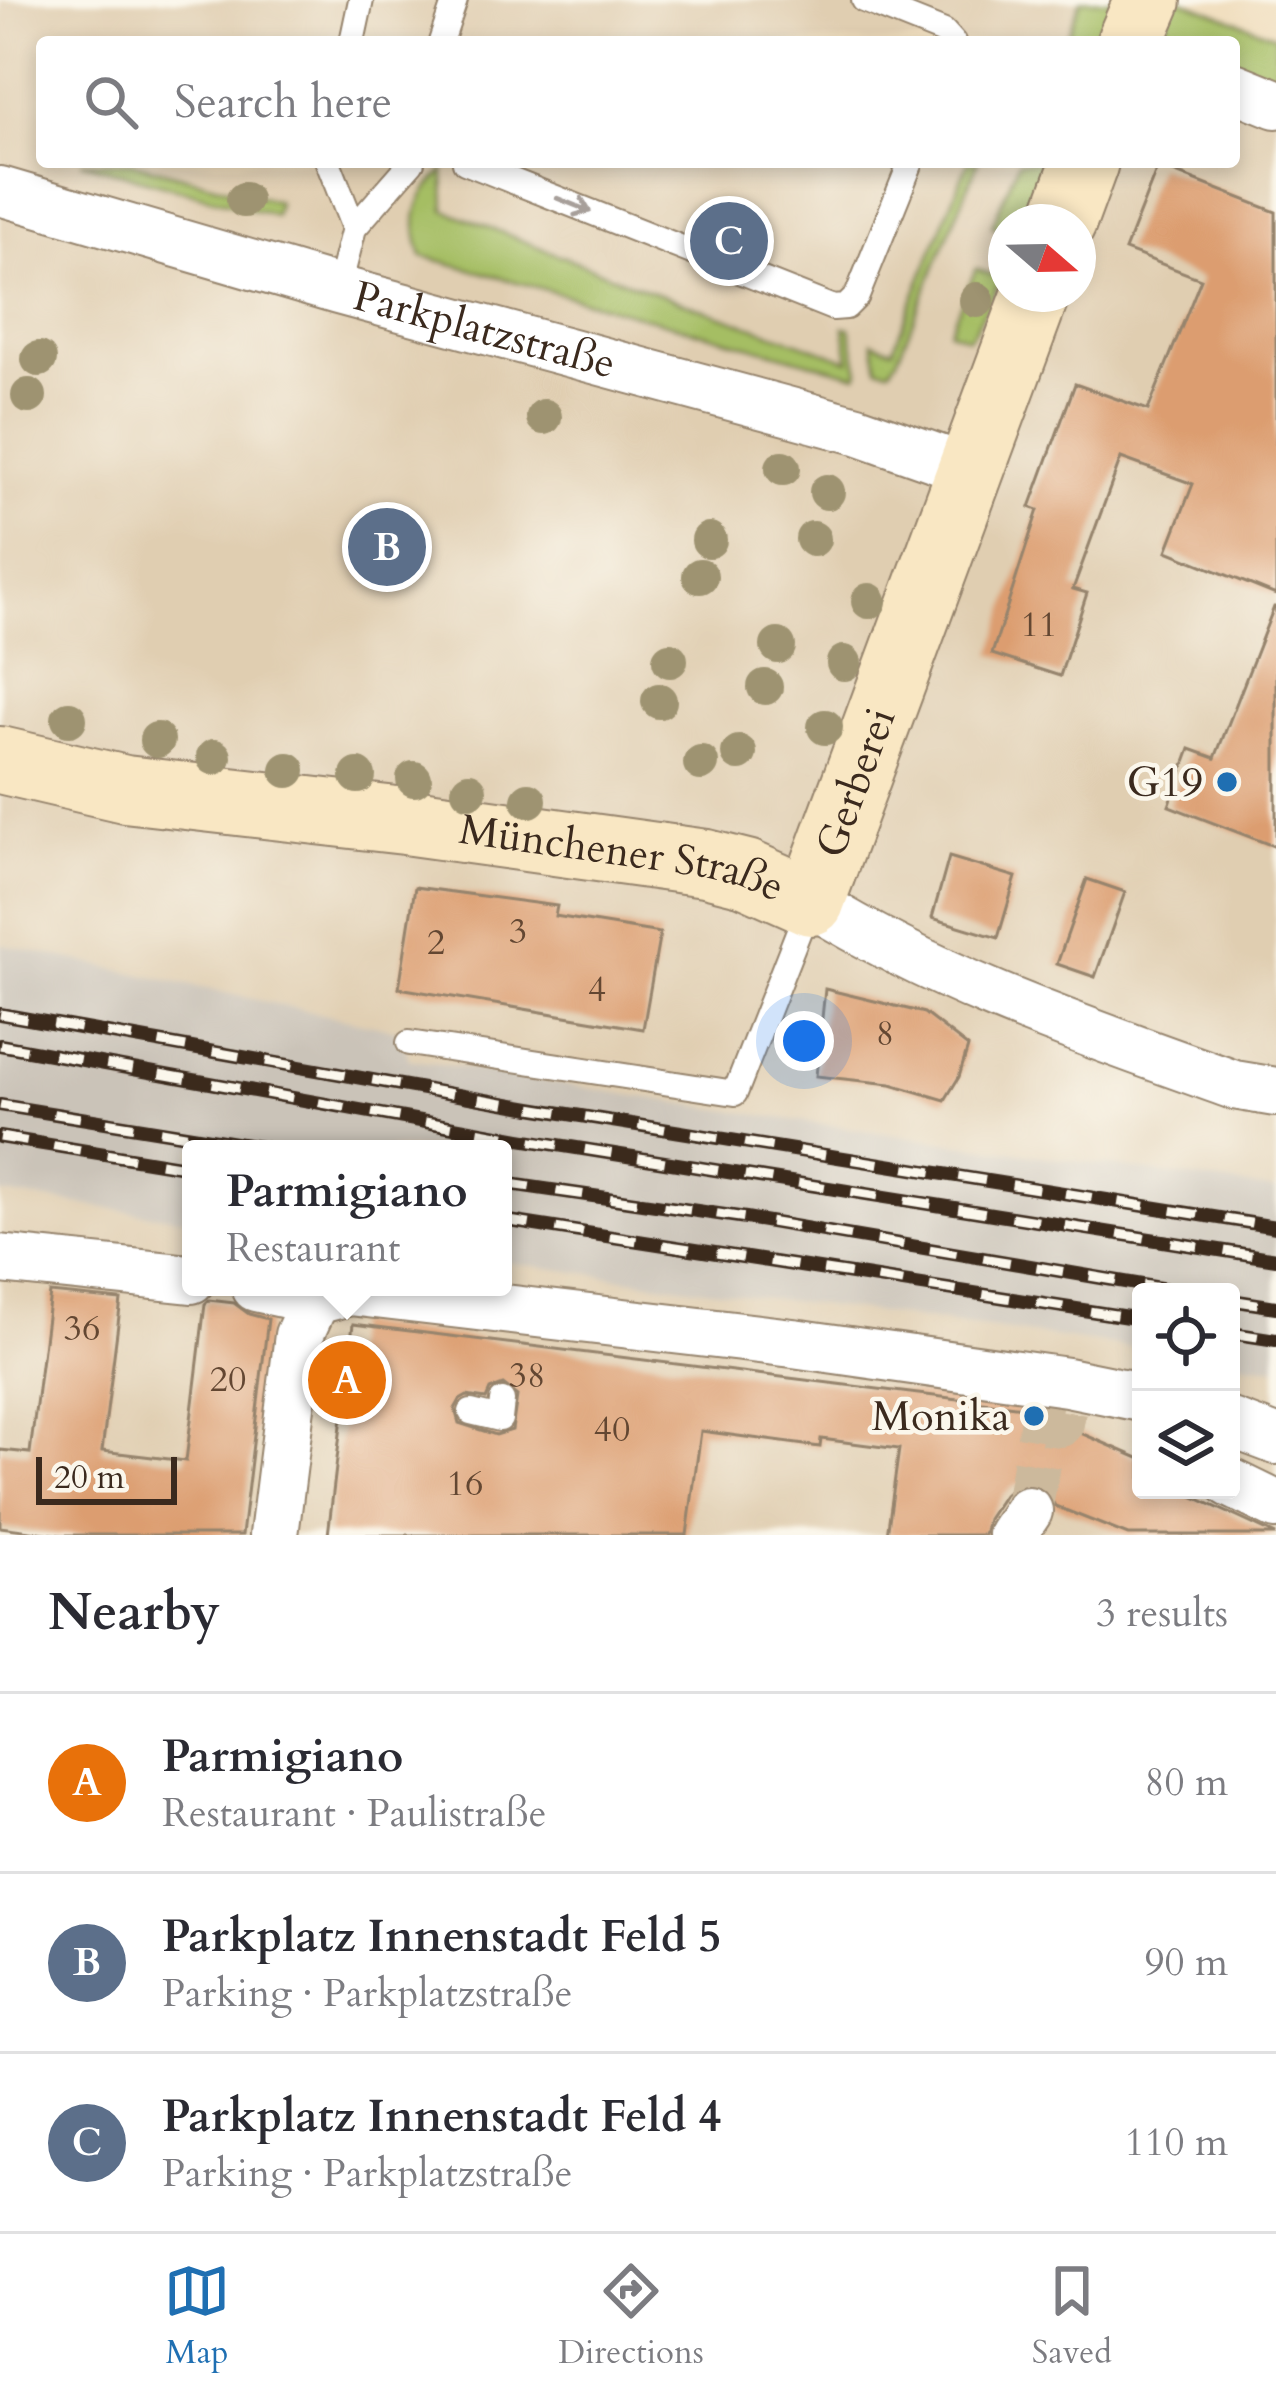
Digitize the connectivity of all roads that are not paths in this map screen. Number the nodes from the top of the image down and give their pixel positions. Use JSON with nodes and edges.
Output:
{"nodes":[{"id":1,"x":361,"y":0,"type":"edge"},
{"id":2,"x":454,"y":0,"type":"edge"},
{"id":3,"x":864,"y":0,"type":"edge"},
{"id":4,"x":1148,"y":0,"type":"edge"},
{"id":5,"x":353,"y":36,"type":"edge"},
{"id":6,"x":443,"y":36,"type":"edge"},
{"id":7,"x":948,"y":36,"type":"edge"},
{"id":8,"x":1133,"y":36,"type":"edge"},
{"id":9,"x":1240,"y":89,"type":"edge"},
{"id":10,"x":1276,"y":104,"type":"edge"},
{"id":11,"x":330,"y":168,"type":"edge"},
{"id":12,"x":407,"y":168,"type":"edge"},
{"id":13,"x":480,"y":168,"type":"edge"},
{"id":14,"x":909,"y":168,"type":"edge"},
{"id":15,"x":1083,"y":168,"type":"edge"},
{"id":16,"x":0,"y":191,"type":"edge"},
{"id":17,"x":1070,"y":204,"type":"edge"},
{"id":18,"x":354,"y":228,"type":"junction"},
{"id":19,"x":338,"y":290,"type":"junction"},
{"id":20,"x":1029,"y":312,"type":"edge"},
{"id":21,"x":970,"y":470,"type":"junction"},
{"id":22,"x":0,"y":760,"type":"edge"},
{"id":23,"x":811,"y":902,"type":"junction"},
{"id":24,"x":409,"y":1043,"type":"dead end"},
{"id":25,"x":1276,"y":1093,"type":"edge"},
{"id":26,"x":0,"y":1259,"type":"edge"},
{"id":27,"x":182,"y":1278,"type":"edge"},
{"id":28,"x":297,"y":1296,"type":"edge"},
{"id":29,"x":331,"y":1296,"type":"edge"},
{"id":30,"x":393,"y":1296,"type":"edge"},
{"id":31,"x":315,"y":1300,"type":"junction"},
{"id":32,"x":502,"y":1401,"type":"dead end"},
{"id":33,"x":1131,"y":1403,"type":"edge"},
{"id":34,"x":471,"y":1412,"type":"dead end"},
{"id":35,"x":1240,"y":1426,"type":"edge"},
{"id":36,"x":1276,"y":1440,"type":"edge"},
{"id":37,"x":1240,"y":1487,"type":"edge"},
{"id":38,"x":1276,"y":1505,"type":"edge"},
{"id":39,"x":274,"y":1535,"type":"edge"}],
"edges":[{"from":1,"to":5,"type":"lane"},
{"from":2,"to":6,"type":"lane"},
{"from":3,"to":7,"type":"lane"},
{"from":4,"to":8,"type":"main road"},
{"from":9,"to":10,"type":"street"},
{"from":11,"to":18,"type":"lane"},
{"from":12,"to":18,"type":"lane"},
{"from":13,"to":14,"type":"lane","one_way":true},
{"from":15,"to":17,"type":"main road"},
{"from":16,"to":19,"type":"street","name":"Parkplatzstraße"},
{"from":18,"to":19,"type":"lane"},
{"from":19,"to":21,"type":"street","name":"Parkplatzstraße"},
{"from":20,"to":21,"type":"main road","name":"Gerberei"},
{"from":21,"to":23,"type":"main road","name":"Gerberei"},
{"from":22,"to":23,"type":"main road","name":"Münchener Straße"},
{"from":23,"to":24,"type":"lane","name":"Gerberei"},
{"from":23,"to":25,"type":"street","name":"Münchener Straße"},
{"from":26,"to":27,"type":"street"},
{"from":28,"to":31,"type":"street"},
{"from":29,"to":31,"type":"street"},
{"from":30,"to":33,"type":"street"},
{"from":31,"to":39,"type":"street"},
{"from":32,"to":34,"type":"lane"},
{"from":35,"to":36,"type":"street"},
{"from":37,"to":38,"type":"street"}]}
